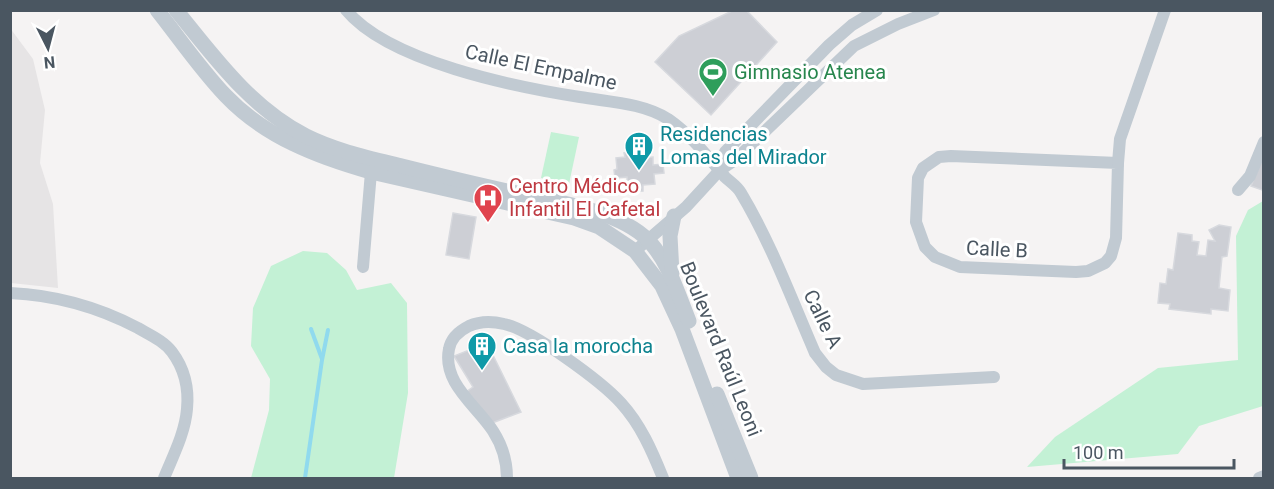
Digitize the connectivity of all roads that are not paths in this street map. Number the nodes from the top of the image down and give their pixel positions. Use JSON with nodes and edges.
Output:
{"nodes":[{"id":1,"x":157,"y":10,"type":"edge"},
{"id":2,"x":176,"y":10,"type":"edge"},
{"id":3,"x":346,"y":10,"type":"edge"},
{"id":4,"x":877,"y":10,"type":"edge"},
{"id":5,"x":934,"y":10,"type":"edge"},
{"id":6,"x":1166,"y":10,"type":"edge"},
{"id":7,"x":1263,"y":142,"type":"edge"},
{"id":8,"x":1118,"y":163,"type":"junction"},
{"id":9,"x":720,"y":170,"type":"junction"},
{"id":10,"x":371,"y":172,"type":"junction"},
{"id":11,"x":1238,"y":190,"type":"dead end"},
{"id":12,"x":675,"y":216,"type":"junction"},
{"id":13,"x":647,"y":239,"type":"junction"},
{"id":14,"x":635,"y":250,"type":"junction"},
{"id":15,"x":363,"y":267,"type":"dead end"},
{"id":16,"x":672,"y":279,"type":"junction"},
{"id":17,"x":10,"y":293,"type":"edge"},
{"id":18,"x":994,"y":377,"type":"dead end"},
{"id":19,"x":1263,"y":476,"type":"edge"},
{"id":20,"x":164,"y":478,"type":"edge"},
{"id":21,"x":507,"y":478,"type":"edge"},
{"id":22,"x":663,"y":478,"type":"edge"},
{"id":23,"x":738,"y":478,"type":"edge"},
{"id":24,"x":751,"y":478,"type":"edge"},
{"id":25,"x":1259,"y":478,"type":"edge"}],
"edges":[{"from":1,"to":10,"type":"street","name":"Boulevard Raúl Leoni"},
{"from":2,"to":13,"type":"street","name":"Boulevard Raúl Leoni"},
{"from":3,"to":9,"type":"street","name":"Calle El Empalme"},
{"from":4,"to":9,"type":"street"},
{"from":5,"to":9,"type":"street"},
{"from":6,"to":8,"type":"street","name":"Calle B"},
{"from":7,"to":11,"type":"street"},
{"from":8,"to":8,"type":"street","name":"Calle B"},
{"from":9,"to":12,"type":"street"},
{"from":9,"to":18,"type":"street","name":"Calle A"},
{"from":10,"to":14,"type":"street","name":"Boulevard Raúl Leoni"},
{"from":10,"to":15,"type":"street"},
{"from":12,"to":13,"type":"street"},
{"from":12,"to":16,"type":"street"},
{"from":13,"to":14,"type":"street"},
{"from":13,"to":16,"type":"street","name":"Boulevard Raúl Leoni"},
{"from":14,"to":23,"type":"street","name":"Boulevard Raúl Leoni"},
{"from":16,"to":24,"type":"street","name":"Boulevard Raúl Leoni"},
{"from":17,"to":20,"type":"street"},
{"from":19,"to":25,"type":"street"},
{"from":21,"to":22,"type":"street"}]}
